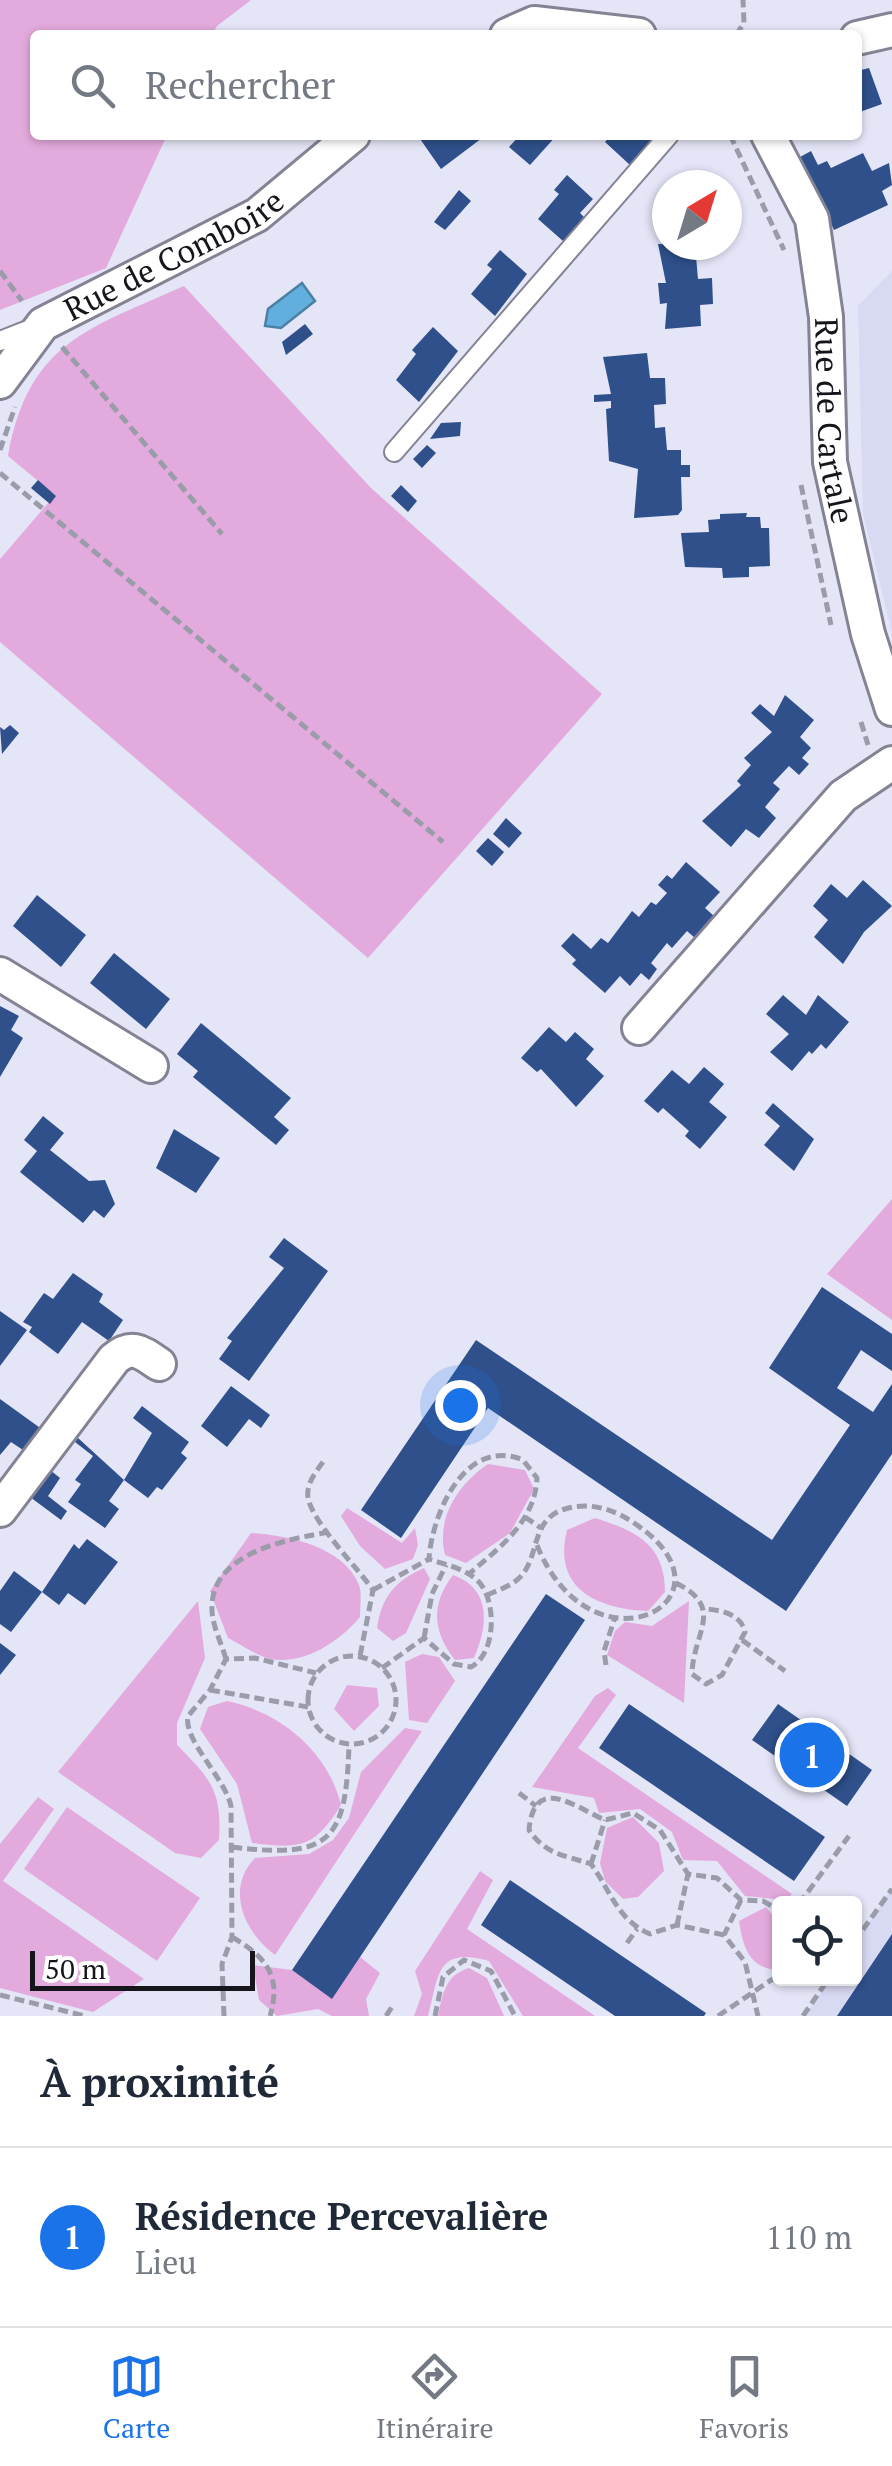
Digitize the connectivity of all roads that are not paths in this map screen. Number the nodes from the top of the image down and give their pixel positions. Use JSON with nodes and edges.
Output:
{"nodes":[{"id":1,"x":523,"y":19,"type":"edge"},
{"id":2,"x":603,"y":30,"type":"edge"},
{"id":3,"x":892,"y":30,"type":"edge"},
{"id":4,"x":862,"y":37,"type":"edge"},
{"id":5,"x":348,"y":140,"type":"edge"},
{"id":6,"x":665,"y":140,"type":"edge"},
{"id":7,"x":771,"y":140,"type":"edge"},
{"id":8,"x":43,"y":324,"type":"junction"},
{"id":9,"x":0,"y":340,"type":"edge"},
{"id":10,"x":0,"y":382,"type":"edge"},
{"id":11,"x":394,"y":452,"type":"dead end"},
{"id":12,"x":892,"y":709,"type":"edge"},
{"id":13,"x":892,"y":762,"type":"edge"},
{"id":14,"x":0,"y":974,"type":"edge"},
{"id":15,"x":639,"y":1028,"type":"dead end"},
{"id":16,"x":151,"y":1066,"type":"dead end"},
{"id":17,"x":159,"y":1364,"type":"dead end"},
{"id":18,"x":0,"y":1510,"type":"edge"}],
"edges":[{"from":1,"to":2,"type":"street"},
{"from":3,"to":4,"type":"street"},
{"from":5,"to":8,"type":"street","name":"Rue de Comboire"},
{"from":6,"to":11,"type":"lane"},
{"from":7,"to":12,"type":"street","name":"Rue de Cartale"},
{"from":8,"to":9,"type":"lane"},
{"from":8,"to":10,"type":"street","name":"Rue de Comboire"},
{"from":13,"to":15,"type":"street"},
{"from":14,"to":16,"type":"street"},
{"from":17,"to":18,"type":"street"}]}
